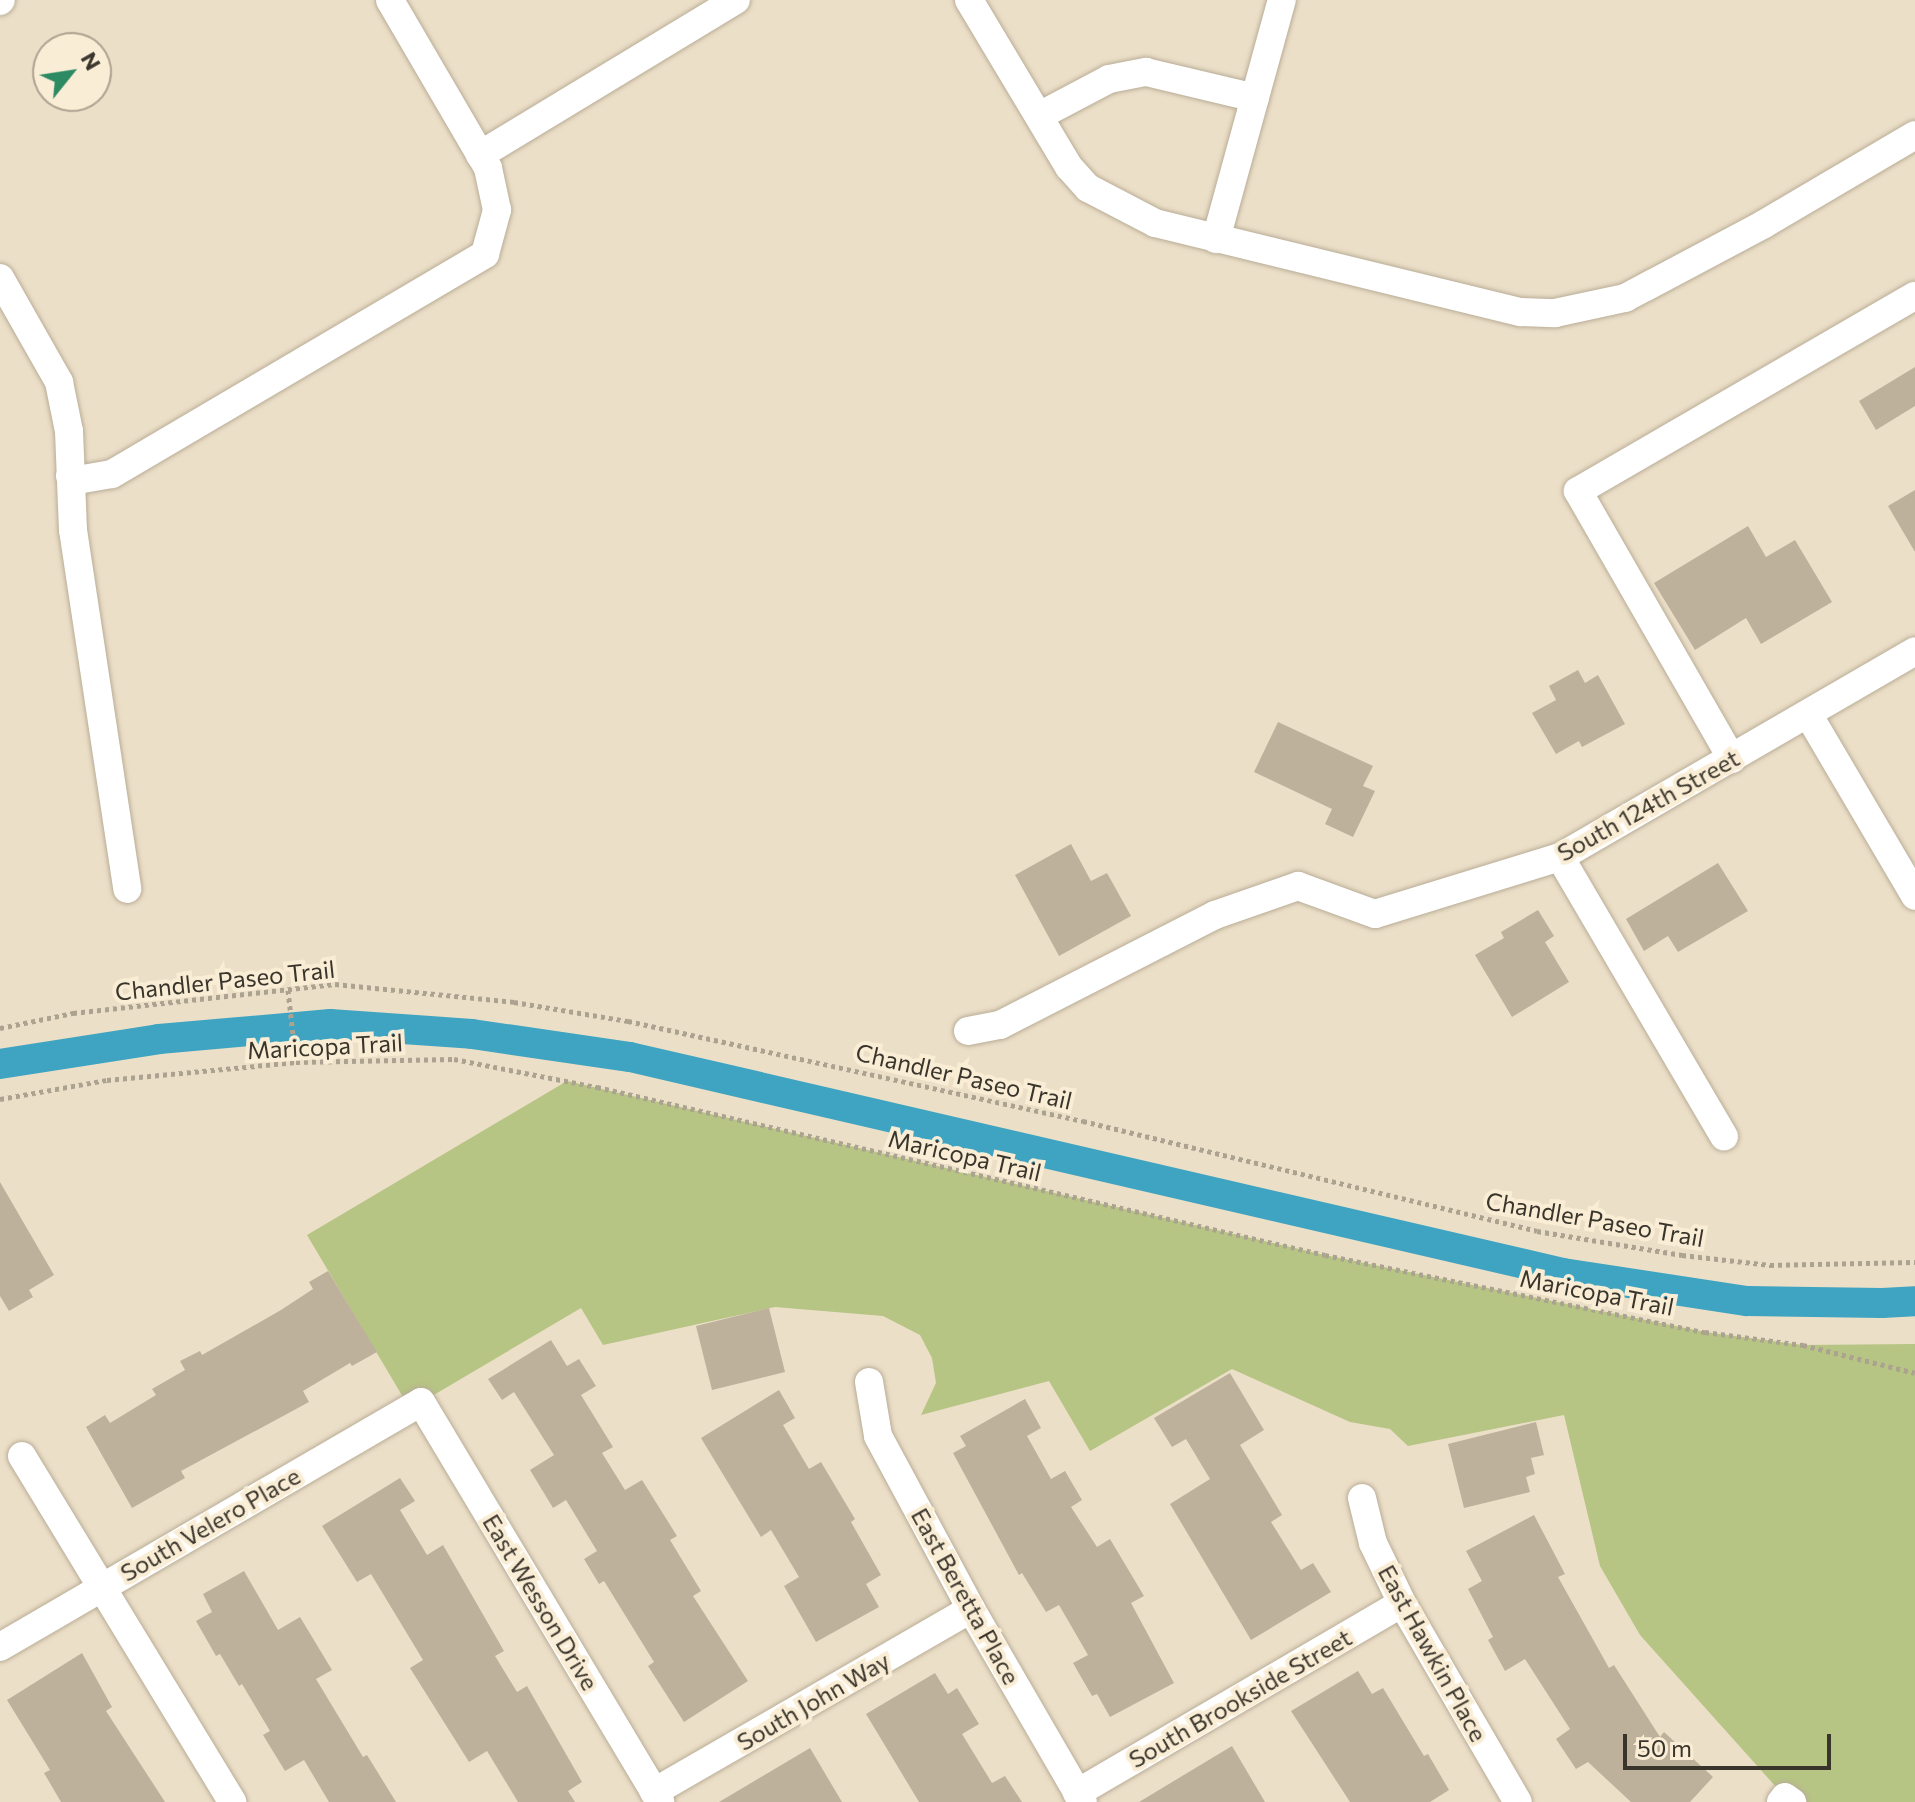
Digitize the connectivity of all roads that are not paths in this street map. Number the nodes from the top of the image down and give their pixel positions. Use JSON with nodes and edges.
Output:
{"nodes":[{"id":1,"x":390,"y":0,"type":"edge"},
{"id":2,"x":736,"y":0,"type":"edge"},
{"id":3,"x":969,"y":0,"type":"edge"},
{"id":4,"x":1282,"y":0,"type":"edge"},
{"id":5,"x":1255,"y":98,"type":"junction"},
{"id":6,"x":1039,"y":116,"type":"junction"},
{"id":7,"x":1915,"y":135,"type":"edge"},
{"id":8,"x":480,"y":155,"type":"junction"},
{"id":9,"x":1216,"y":239,"type":"junction"},
{"id":10,"x":0,"y":278,"type":"edge"},
{"id":11,"x":1915,"y":296,"type":"edge"},
{"id":12,"x":70,"y":476,"type":"junction"},
{"id":13,"x":1915,"y":651,"type":"edge"},
{"id":14,"x":1808,"y":714,"type":"junction"},
{"id":15,"x":1732,"y":759,"type":"junction"},
{"id":16,"x":1560,"y":857,"type":"junction"},
{"id":17,"x":127,"y":889,"type":"dead end"},
{"id":18,"x":1915,"y":896,"type":"edge"},
{"id":19,"x":968,"y":1031,"type":"dead end"},
{"id":20,"x":1724,"y":1137,"type":"dead end"},
{"id":21,"x":869,"y":1382,"type":"dead end"},
{"id":22,"x":421,"y":1402,"type":"joint"},
{"id":23,"x":22,"y":1456,"type":"dead end"},
{"id":24,"x":1362,"y":1498,"type":"dead end"},
{"id":25,"x":101,"y":1587,"type":"junction"},
{"id":26,"x":1402,"y":1603,"type":"junction"},
{"id":27,"x":971,"y":1609,"type":"junction"},
{"id":28,"x":0,"y":1647,"type":"edge"},
{"id":29,"x":657,"y":1797,"type":"edge"},
{"id":30,"x":1080,"y":1797,"type":"edge"},
{"id":31,"x":232,"y":1802,"type":"edge"},
{"id":32,"x":1518,"y":1802,"type":"edge"},
{"id":33,"x":1781,"y":1802,"type":"edge"},
{"id":34,"x":1792,"y":1802,"type":"edge"}],
"edges":[{"from":1,"to":8,"type":"street"},
{"from":2,"to":8,"type":"street"},
{"from":3,"to":6,"type":"street"},
{"from":4,"to":5,"type":"street"},
{"from":5,"to":6,"type":"street"},
{"from":5,"to":9,"type":"street"},
{"from":6,"to":9,"type":"street"},
{"from":7,"to":9,"type":"street"},
{"from":8,"to":12,"type":"street"},
{"from":10,"to":12,"type":"street"},
{"from":11,"to":15,"type":"street"},
{"from":12,"to":17,"type":"street"},
{"from":13,"to":14,"type":"street","name":"South 124th Street"},
{"from":14,"to":15,"type":"street","name":"South 124th Street"},
{"from":14,"to":18,"type":"street"},
{"from":15,"to":16,"type":"street","name":"South 124th Street"},
{"from":16,"to":19,"type":"street","name":"South 124th Street"},
{"from":16,"to":20,"type":"street"},
{"from":21,"to":27,"type":"street","name":"East Beretta Place"},
{"from":22,"to":25,"type":"street","name":"South Velero Place"},
{"from":22,"to":29,"type":"street","name":"East Wesson Drive"},
{"from":23,"to":25,"type":"street"},
{"from":24,"to":26,"type":"street","name":"East Hawkin Place"},
{"from":25,"to":28,"type":"street","name":"South Velero Place"},
{"from":25,"to":31,"type":"street"},
{"from":26,"to":30,"type":"street","name":"South Brookside Street"},
{"from":26,"to":32,"type":"street","name":"East Hawkin Place"},
{"from":27,"to":29,"type":"street","name":"South John Way"},
{"from":27,"to":30,"type":"street","name":"East Beretta Place"},
{"from":33,"to":34,"type":"street"}]}
